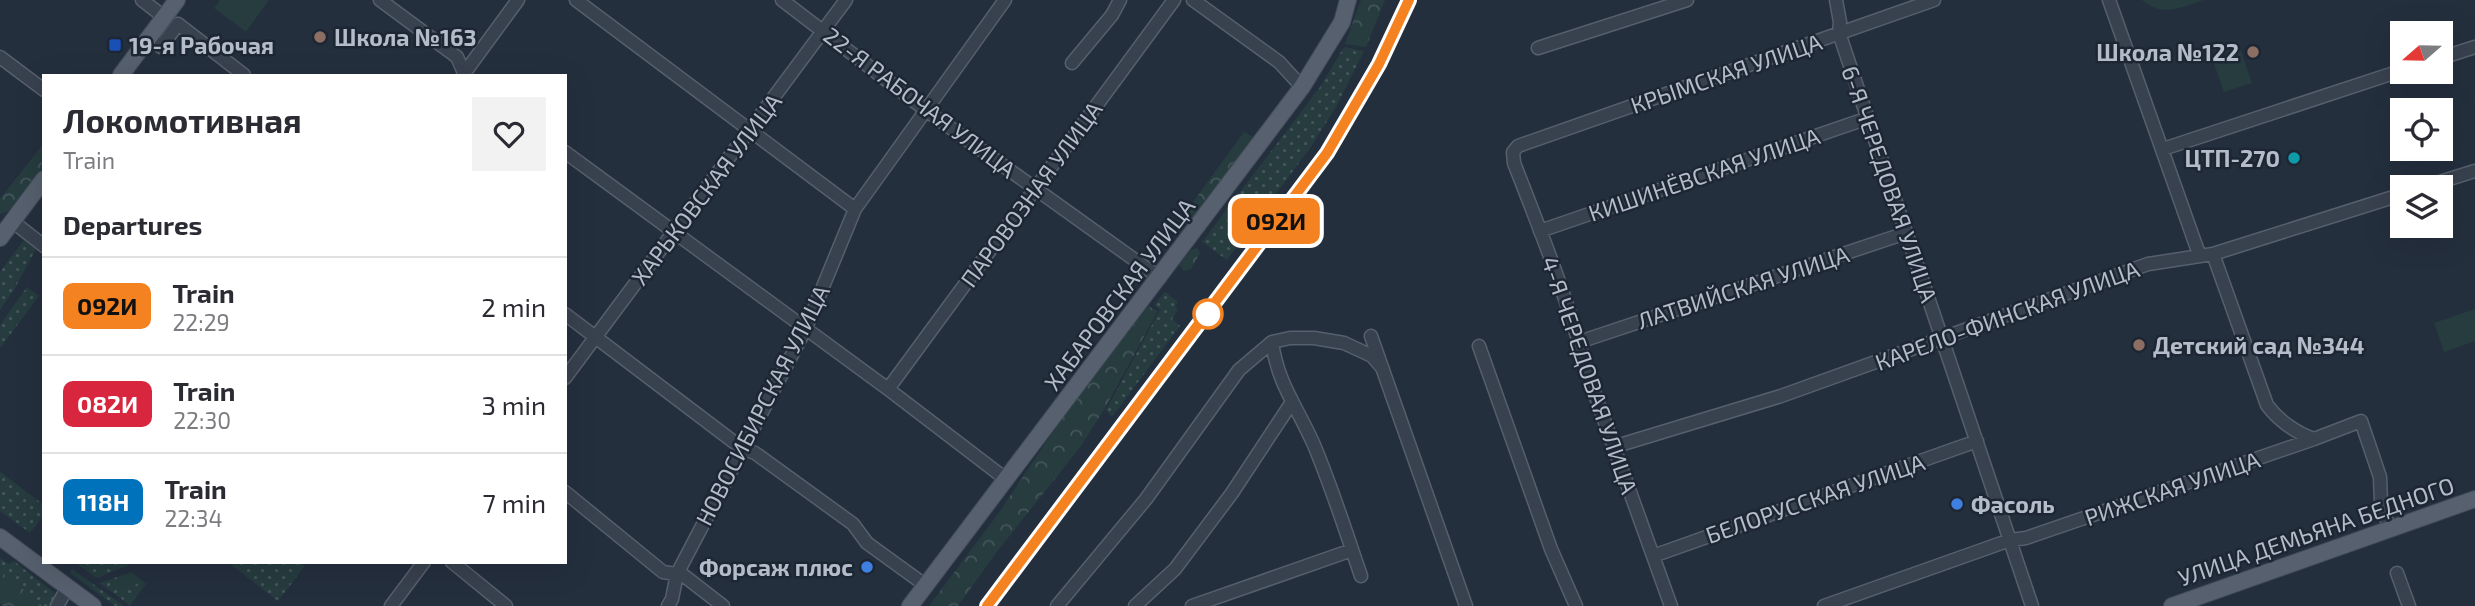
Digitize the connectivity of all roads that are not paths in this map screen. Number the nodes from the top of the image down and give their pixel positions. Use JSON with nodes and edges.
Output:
{"nodes":[{"id":1,"x":142,"y":0,"type":"edge"},
{"id":2,"x":177,"y":0,"type":"edge"},
{"id":3,"x":380,"y":0,"type":"edge"},
{"id":4,"x":518,"y":0,"type":"edge"},
{"id":5,"x":576,"y":0,"type":"edge"},
{"id":6,"x":782,"y":0,"type":"edge"},
{"id":7,"x":846,"y":0,"type":"edge"},
{"id":8,"x":1005,"y":0,"type":"edge"},
{"id":9,"x":1120,"y":0,"type":"edge"},
{"id":10,"x":1174,"y":0,"type":"edge"},
{"id":11,"x":1193,"y":0,"type":"edge"},
{"id":12,"x":1348,"y":0,"type":"edge"},
{"id":13,"x":1687,"y":0,"type":"edge"},
{"id":14,"x":1836,"y":0,"type":"edge"},
{"id":15,"x":1934,"y":0,"type":"edge"},
{"id":16,"x":2109,"y":0,"type":"edge"},
{"id":17,"x":164,"y":18,"type":"junction"},
{"id":18,"x":823,"y":31,"type":"junction"},
{"id":19,"x":1839,"y":33,"type":"junction"},
{"id":20,"x":149,"y":38,"type":"junction"},
{"id":21,"x":2475,"y":47,"type":"edge"},
{"id":22,"x":1538,"y":48,"type":"dead end"},
{"id":23,"x":2454,"y":54,"type":"edge"},
{"id":24,"x":0,"y":57,"type":"edge"},
{"id":25,"x":1072,"y":63,"type":"dead end"},
{"id":26,"x":122,"y":74,"type":"edge"},
{"id":27,"x":243,"y":74,"type":"edge"},
{"id":28,"x":464,"y":74,"type":"edge"},
{"id":29,"x":465,"y":74,"type":"edge"},
{"id":30,"x":2390,"y":74,"type":"edge"},
{"id":31,"x":1302,"y":87,"type":"junction"},
{"id":32,"x":42,"y":88,"type":"edge"},
{"id":33,"x":927,"y":111,"type":"junction"},
{"id":34,"x":1868,"y":118,"type":"junction"},
{"id":35,"x":749,"y":131,"type":"junction"},
{"id":36,"x":1518,"y":146,"type":"joint"},
{"id":37,"x":2163,"y":149,"type":"junction"},
{"id":38,"x":567,"y":153,"type":"edge"},
{"id":39,"x":2475,"y":171,"type":"edge"},
{"id":40,"x":2453,"y":178,"type":"edge"},
{"id":41,"x":42,"y":181,"type":"edge"},
{"id":42,"x":1036,"y":188,"type":"junction"},
{"id":43,"x":2390,"y":198,"type":"edge"},
{"id":44,"x":855,"y":209,"type":"junction"},
{"id":45,"x":5,"y":226,"type":"edge"},
{"id":46,"x":1540,"y":231,"type":"junction"},
{"id":47,"x":674,"y":232,"type":"junction"},
{"id":48,"x":1906,"y":233,"type":"junction"},
{"id":49,"x":42,"y":245,"type":"edge"},
{"id":50,"x":2199,"y":254,"type":"junction"},
{"id":51,"x":2213,"y":254,"type":"junction"},
{"id":52,"x":1160,"y":278,"type":"junction"},
{"id":53,"x":567,"y":315,"type":"edge"},
{"id":54,"x":806,"y":328,"type":"junction"},
{"id":55,"x":1371,"y":336,"type":"dead end"},
{"id":56,"x":596,"y":337,"type":"junction"},
{"id":57,"x":1942,"y":339,"type":"junction"},
{"id":58,"x":1272,"y":342,"type":"junction"},
{"id":59,"x":1579,"y":342,"type":"junction"},
{"id":60,"x":1479,"y":346,"type":"dead end"},
{"id":61,"x":1383,"y":369,"type":"junction"},
{"id":62,"x":567,"y":375,"type":"edge"},
{"id":63,"x":888,"y":389,"type":"junction"},
{"id":64,"x":1292,"y":402,"type":"junction"},
{"id":65,"x":2314,"y":439,"type":"junction"},
{"id":66,"x":1977,"y":441,"type":"junction"},
{"id":67,"x":1613,"y":446,"type":"junction"},
{"id":68,"x":743,"y":449,"type":"junction"},
{"id":69,"x":1007,"y":480,"type":"junction"},
{"id":70,"x":567,"y":494,"type":"edge"},
{"id":71,"x":2475,"y":499,"type":"edge"},
{"id":72,"x":2390,"y":529,"type":"junction"},
{"id":73,"x":0,"y":537,"type":"edge"},
{"id":74,"x":2010,"y":540,"type":"junction"},
{"id":75,"x":1352,"y":550,"type":"junction"},
{"id":76,"x":1653,"y":556,"type":"junction"},
{"id":77,"x":422,"y":564,"type":"edge"},
{"id":78,"x":454,"y":564,"type":"edge"},
{"id":79,"x":2396,"y":573,"type":"dead end"},
{"id":80,"x":677,"y":574,"type":"junction"},
{"id":81,"x":1361,"y":576,"type":"dead end"},
{"id":82,"x":926,"y":585,"type":"junction"},
{"id":83,"x":68,"y":587,"type":"junction"},
{"id":84,"x":2205,"y":601,"type":"edge"},
{"id":85,"x":57,"y":606,"type":"edge"},
{"id":86,"x":93,"y":606,"type":"edge"},
{"id":87,"x":391,"y":606,"type":"edge"},
{"id":88,"x":506,"y":606,"type":"edge"},
{"id":89,"x":668,"y":606,"type":"edge"},
{"id":90,"x":723,"y":606,"type":"edge"},
{"id":91,"x":910,"y":606,"type":"edge"},
{"id":92,"x":1057,"y":606,"type":"edge"},
{"id":93,"x":1135,"y":606,"type":"edge"},
{"id":94,"x":1192,"y":606,"type":"edge"},
{"id":95,"x":1465,"y":606,"type":"edge"},
{"id":96,"x":1576,"y":606,"type":"edge"},
{"id":97,"x":1671,"y":606,"type":"edge"},
{"id":98,"x":1824,"y":606,"type":"edge"},
{"id":99,"x":2032,"y":606,"type":"edge"},
{"id":100,"x":2172,"y":606,"type":"edge"},
{"id":101,"x":2409,"y":606,"type":"edge"}],
"edges":[{"from":1,"to":17,"type":"street"},
{"from":2,"to":17,"type":"main road"},
{"from":3,"to":28,"type":"street"},
{"from":4,"to":29,"type":"street"},
{"from":5,"to":35,"type":"street"},
{"from":6,"to":18,"type":"street","name":"22-Я РАБОЧАЯ УЛИЦА"},
{"from":7,"to":18,"type":"street","name":"ХАРЬКОВСКАЯ УЛИЦА"},
{"from":8,"to":33,"type":"street","name":"НОВОСИБИРСКАЯ УЛИЦА"},
{"from":9,"to":25,"type":"street"},
{"from":10,"to":42,"type":"street","name":"ПАРОВОЗНАЯ УЛИЦА"},
{"from":11,"to":31,"type":"street"},
{"from":12,"to":31,"type":"main road","name":"ХАБАРОВСКАЯ УЛИЦА"},
{"from":13,"to":22,"type":"street"},
{"from":14,"to":19,"type":"street","name":"6-Я ЧЕРЕДОВАЯ УЛИЦА"},
{"from":15,"to":19,"type":"street","name":"КРЫМСКАЯ УЛИЦА"},
{"from":16,"to":37,"type":"street"},
{"from":17,"to":20,"type":"main road"},
{"from":18,"to":33,"type":"street","name":"22-Я РАБОЧАЯ УЛИЦА"},
{"from":18,"to":35,"type":"street","name":"ХАРЬКОВСКАЯ УЛИЦА"},
{"from":19,"to":34,"type":"street","name":"6-Я ЧЕРЕДОВАЯ УЛИЦА"},
{"from":19,"to":36,"type":"street","name":"КРЫМСКАЯ УЛИЦА"},
{"from":20,"to":26,"type":"main road"},
{"from":20,"to":27,"type":"street"},
{"from":21,"to":23,"type":"street"},
{"from":24,"to":32,"type":"street"},
{"from":30,"to":37,"type":"street"},
{"from":31,"to":52,"type":"main road","name":"ХАБАРОВСКАЯ УЛИЦА"},
{"from":33,"to":42,"type":"street","name":"22-Я РАБОЧАЯ УЛИЦА"},
{"from":33,"to":44,"type":"street","name":"НОВОСИБИРСКАЯ УЛИЦА"},
{"from":34,"to":46,"type":"street","name":"КИШИНЁВСКАЯ УЛИЦА"},
{"from":34,"to":48,"type":"street","name":"6-Я ЧЕРЕДОВАЯ УЛИЦА"},
{"from":35,"to":44,"type":"street"},
{"from":35,"to":47,"type":"street","name":"ХАРЬКОВСКАЯ УЛИЦА"},
{"from":36,"to":46,"type":"street","name":"4-Я ЧЕРЕДОВАЯ УЛИЦА"},
{"from":37,"to":50,"type":"street"},
{"from":38,"to":47,"type":"street"},
{"from":39,"to":40,"type":"street"},
{"from":41,"to":45,"type":"main road"},
{"from":42,"to":52,"type":"street","name":"22-Я РАБОЧАЯ УЛИЦА"},
{"from":42,"to":63,"type":"street","name":"ПАРОВОЗНАЯ УЛИЦА"},
{"from":43,"to":51,"type":"street","name":"КАРЕЛО-ФИНСКАЯ УЛИЦА"},
{"from":44,"to":54,"type":"street","name":"НОВОСИБИРСКАЯ УЛИЦА"},
{"from":45,"to":49,"type":"street"},
{"from":46,"to":59,"type":"street","name":"4-Я ЧЕРЕДОВАЯ УЛИЦА"},
{"from":47,"to":54,"type":"street"},
{"from":47,"to":56,"type":"street","name":"ХАРЬКОВСКАЯ УЛИЦА"},
{"from":48,"to":57,"type":"street","name":"6-Я ЧЕРЕДОВАЯ УЛИЦА"},
{"from":48,"to":59,"type":"street","name":"ЛАТВИЙСКАЯ УЛИЦА"},
{"from":50,"to":51,"type":"street","name":"КАРЕЛО-ФИНСКАЯ УЛИЦА"},
{"from":50,"to":57,"type":"street","name":"КАРЕЛО-ФИНСКАЯ УЛИЦА"},
{"from":51,"to":65,"type":"street"},
{"from":52,"to":69,"type":"main road","name":"ХАБАРОВСКАЯ УЛИЦА"},
{"from":53,"to":56,"type":"street"},
{"from":54,"to":63,"type":"street"},
{"from":54,"to":68,"type":"street","name":"НОВОСИБИРСКАЯ УЛИЦА"},
{"from":55,"to":61,"type":"street"},
{"from":56,"to":62,"type":"street","name":"ХАРЬКОВСКАЯ УЛИЦА"},
{"from":56,"to":68,"type":"street"},
{"from":57,"to":66,"type":"street","name":"6-Я ЧЕРЕДОВАЯ УЛИЦА"},
{"from":57,"to":67,"type":"street","name":"КАРЕЛО-ФИНСКАЯ УЛИЦА"},
{"from":58,"to":61,"type":"street"},
{"from":58,"to":64,"type":"street"},
{"from":58,"to":92,"type":"street"},
{"from":59,"to":67,"type":"street","name":"4-Я ЧЕРЕДОВАЯ УЛИЦА"},
{"from":60,"to":96,"type":"street"},
{"from":61,"to":95,"type":"street"},
{"from":63,"to":69,"type":"street"},
{"from":64,"to":75,"type":"street"},
{"from":64,"to":93,"type":"street"},
{"from":65,"to":72,"type":"street","name":"РИЖСКАЯ УЛИЦА"},
{"from":65,"to":74,"type":"street","name":"РИЖСКАЯ УЛИЦА"},
{"from":66,"to":74,"type":"street","name":"6-Я ЧЕРЕДОВАЯ УЛИЦА"},
{"from":66,"to":76,"type":"street","name":"БЕЛОРУССКАЯ УЛИЦА"},
{"from":67,"to":76,"type":"street","name":"4-Я ЧЕРЕДОВАЯ УЛИЦА"},
{"from":68,"to":80,"type":"street","name":"НОВОСИБИРСКАЯ УЛИЦА"},
{"from":68,"to":82,"type":"street"},
{"from":69,"to":82,"type":"main road","name":"ХАБАРОВСКАЯ УЛИЦА"},
{"from":70,"to":80,"type":"street"},
{"from":71,"to":72,"type":"main road","name":"УЛИЦА ДЕМЬЯНА БЕДНОГО"},
{"from":72,"to":84,"type":"main road","name":"УЛИЦА ДЕМЬЯНА БЕДНОГО"},
{"from":73,"to":83,"type":"main road"},
{"from":74,"to":98,"type":"street","name":"РИЖСКАЯ УЛИЦА"},
{"from":74,"to":99,"type":"street","name":"6-Я ЧЕРЕДОВАЯ УЛИЦА"},
{"from":75,"to":81,"type":"street"},
{"from":75,"to":94,"type":"street"},
{"from":76,"to":97,"type":"street","name":"4-Я ЧЕРЕДОВАЯ УЛИЦА"},
{"from":77,"to":87,"type":"street"},
{"from":78,"to":88,"type":"street"},
{"from":79,"to":101,"type":"street"},
{"from":80,"to":89,"type":"street","name":"НОВОСИБИРСКАЯ УЛИЦА"},
{"from":80,"to":90,"type":"street"},
{"from":82,"to":91,"type":"main road","name":"ХАБАРОВСКАЯ УЛИЦА"},
{"from":83,"to":85,"type":"street"},
{"from":83,"to":86,"type":"main road"},
{"from":84,"to":100,"type":"main road","name":"УЛИЦА ДЕМЬЯНА БЕДНОГО"}]}
